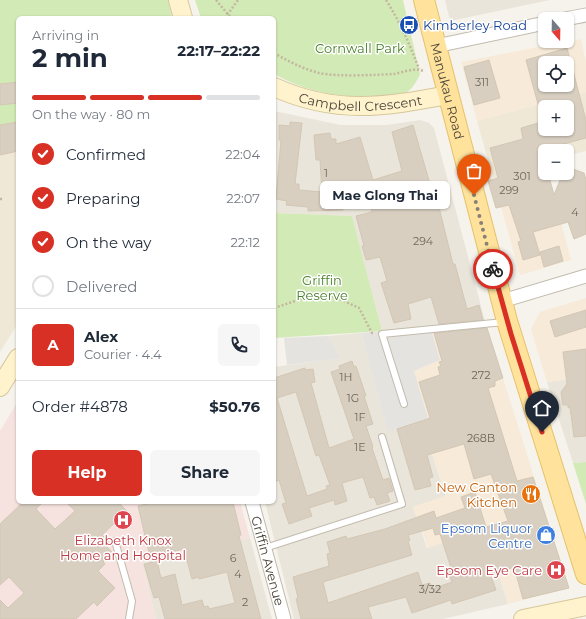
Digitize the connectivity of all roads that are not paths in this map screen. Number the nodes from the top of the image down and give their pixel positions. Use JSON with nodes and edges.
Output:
{"nodes":[{"id":1,"x":178,"y":0,"type":"edge"},
{"id":2,"x":424,"y":0,"type":"edge"},
{"id":3,"x":586,"y":14,"type":"edge"},
{"id":4,"x":182,"y":16,"type":"edge"},
{"id":5,"x":574,"y":17,"type":"edge"},
{"id":6,"x":538,"y":24,"type":"edge"},
{"id":7,"x":436,"y":46,"type":"junction"},
{"id":8,"x":276,"y":87,"type":"edge"},
{"id":9,"x":448,"y":95,"type":"junction"},
{"id":10,"x":586,"y":276,"type":"edge"},
{"id":11,"x":502,"y":301,"type":"junction"},
{"id":12,"x":507,"y":321,"type":"junction"},
{"id":13,"x":16,"y":361,"type":"edge"},
{"id":14,"x":0,"y":387,"type":"edge"},
{"id":15,"x":404,"y":404,"type":"dead end"},
{"id":16,"x":382,"y":437,"type":"dead end"},
{"id":17,"x":253,"y":504,"type":"edge"},
{"id":18,"x":115,"y":541,"type":"dead end"},
{"id":19,"x":264,"y":548,"type":"junction"},
{"id":20,"x":586,"y":574,"type":"edge"},
{"id":21,"x":586,"y":606,"type":"edge"},
{"id":22,"x":129,"y":619,"type":"edge"},
{"id":23,"x":284,"y":619,"type":"edge"},
{"id":24,"x":523,"y":619,"type":"edge"}],
"edges":[{"from":1,"to":4,"type":"main road"},
{"from":2,"to":7,"type":"main road","name":"Manukau Road"},
{"from":3,"to":5,"type":"street"},
{"from":6,"to":7,"type":"street"},
{"from":7,"to":9,"type":"main road","name":"Manukau Road"},
{"from":8,"to":9,"type":"main road","name":"Campbell Crescent"},
{"from":9,"to":11,"type":"main road","name":"Manukau Road"},
{"from":10,"to":11,"type":"street"},
{"from":11,"to":12,"type":"main road","name":"Manukau Road"},
{"from":12,"to":15,"type":"lane"},
{"from":12,"to":20,"type":"main road","name":"Manukau Road"},
{"from":13,"to":14,"type":"main road"},
{"from":16,"to":19,"type":"lane"},
{"from":17,"to":19,"type":"street","name":"Griffin Avenue"},
{"from":18,"to":22,"type":"lane"},
{"from":19,"to":23,"type":"street","name":"Griffin Avenue"},
{"from":21,"to":24,"type":"main road"}]}
